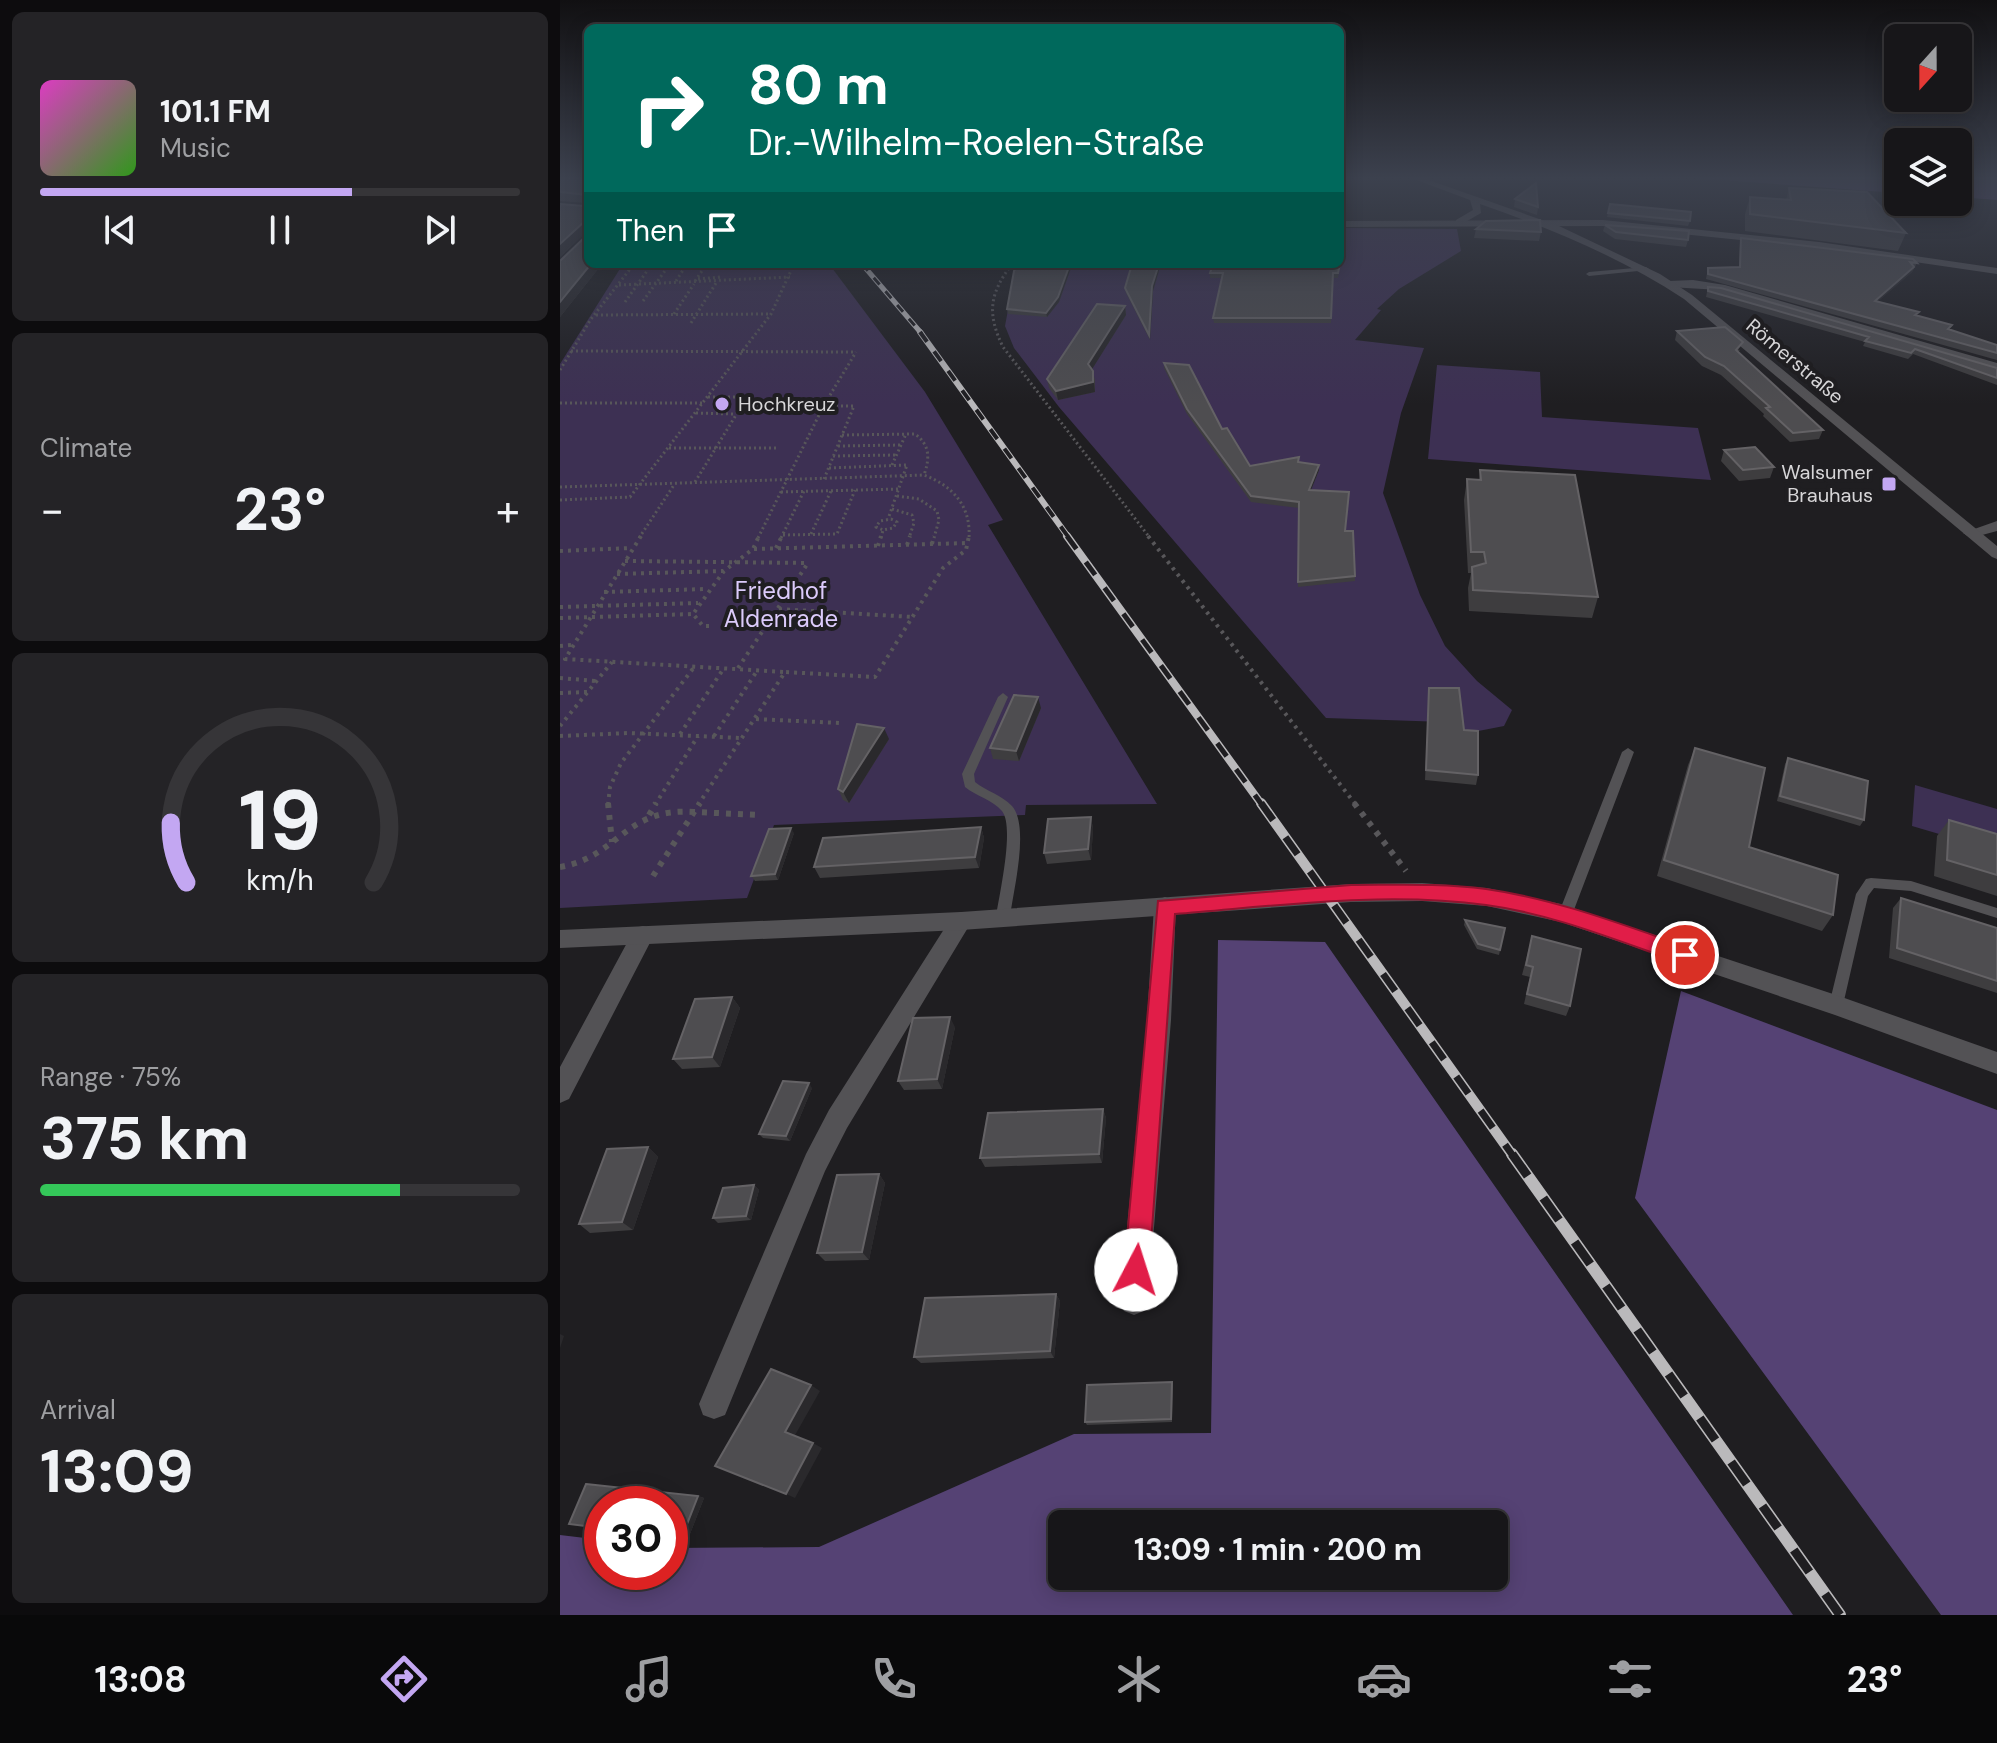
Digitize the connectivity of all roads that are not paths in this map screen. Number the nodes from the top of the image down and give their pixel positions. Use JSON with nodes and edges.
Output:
{"nodes":[{"id":1,"x":1616,"y":253,"type":"edge"},
{"id":2,"x":1864,"y":253,"type":"edge"},
{"id":3,"x":1646,"y":269,"type":"junction"},
{"id":4,"x":1997,"y":271,"type":"edge"},
{"id":5,"x":1589,"y":274,"type":"dead end"},
{"id":6,"x":1669,"y":284,"type":"junction"},
{"id":7,"x":1997,"y":367,"type":"edge"},
{"id":8,"x":1997,"y":526,"type":"edge"},
{"id":9,"x":1971,"y":533,"type":"junction"},
{"id":10,"x":1997,"y":554,"type":"edge"},
{"id":11,"x":1003,"y":697,"type":"dead end"},
{"id":12,"x":1628,"y":752,"type":"dead end"},
{"id":13,"x":1165,"y":906,"type":"junction"},
{"id":14,"x":1997,"y":913,"type":"edge"},
{"id":15,"x":1565,"y":915,"type":"junction"},
{"id":16,"x":1003,"y":917,"type":"junction"},
{"id":17,"x":961,"y":921,"type":"junction"},
{"id":18,"x":643,"y":935,"type":"junction"},
{"id":19,"x":560,"y":939,"type":"edge"},
{"id":20,"x":1836,"y":1005,"type":"junction"},
{"id":21,"x":1997,"y":1063,"type":"edge"},
{"id":22,"x":560,"y":1091,"type":"edge"},
{"id":23,"x":1134,"y":1301,"type":"dead end"},
{"id":24,"x":714,"y":1404,"type":"dead end"}],
"edges":[{"from":1,"to":3,"type":"street","name":"Römerstraße"},
{"from":2,"to":4,"type":"street"},
{"from":3,"to":5,"type":"lane"},
{"from":3,"to":6,"type":"street","name":"Römerstraße"},
{"from":6,"to":7,"type":"street"},
{"from":6,"to":9,"type":"street","name":"Römerstraße"},
{"from":8,"to":9,"type":"street"},
{"from":9,"to":10,"type":"street","name":"Römerstraße"},
{"from":11,"to":16,"type":"lane"},
{"from":12,"to":15,"type":"lane"},
{"from":13,"to":15,"type":"street"},
{"from":13,"to":16,"type":"street"},
{"from":13,"to":23,"type":"street"},
{"from":14,"to":20,"type":"lane"},
{"from":15,"to":20,"type":"street"},
{"from":16,"to":17,"type":"street"},
{"from":17,"to":18,"type":"street"},
{"from":17,"to":24,"type":"street"},
{"from":18,"to":19,"type":"street"},
{"from":18,"to":22,"type":"street"},
{"from":20,"to":21,"type":"street"}]}
